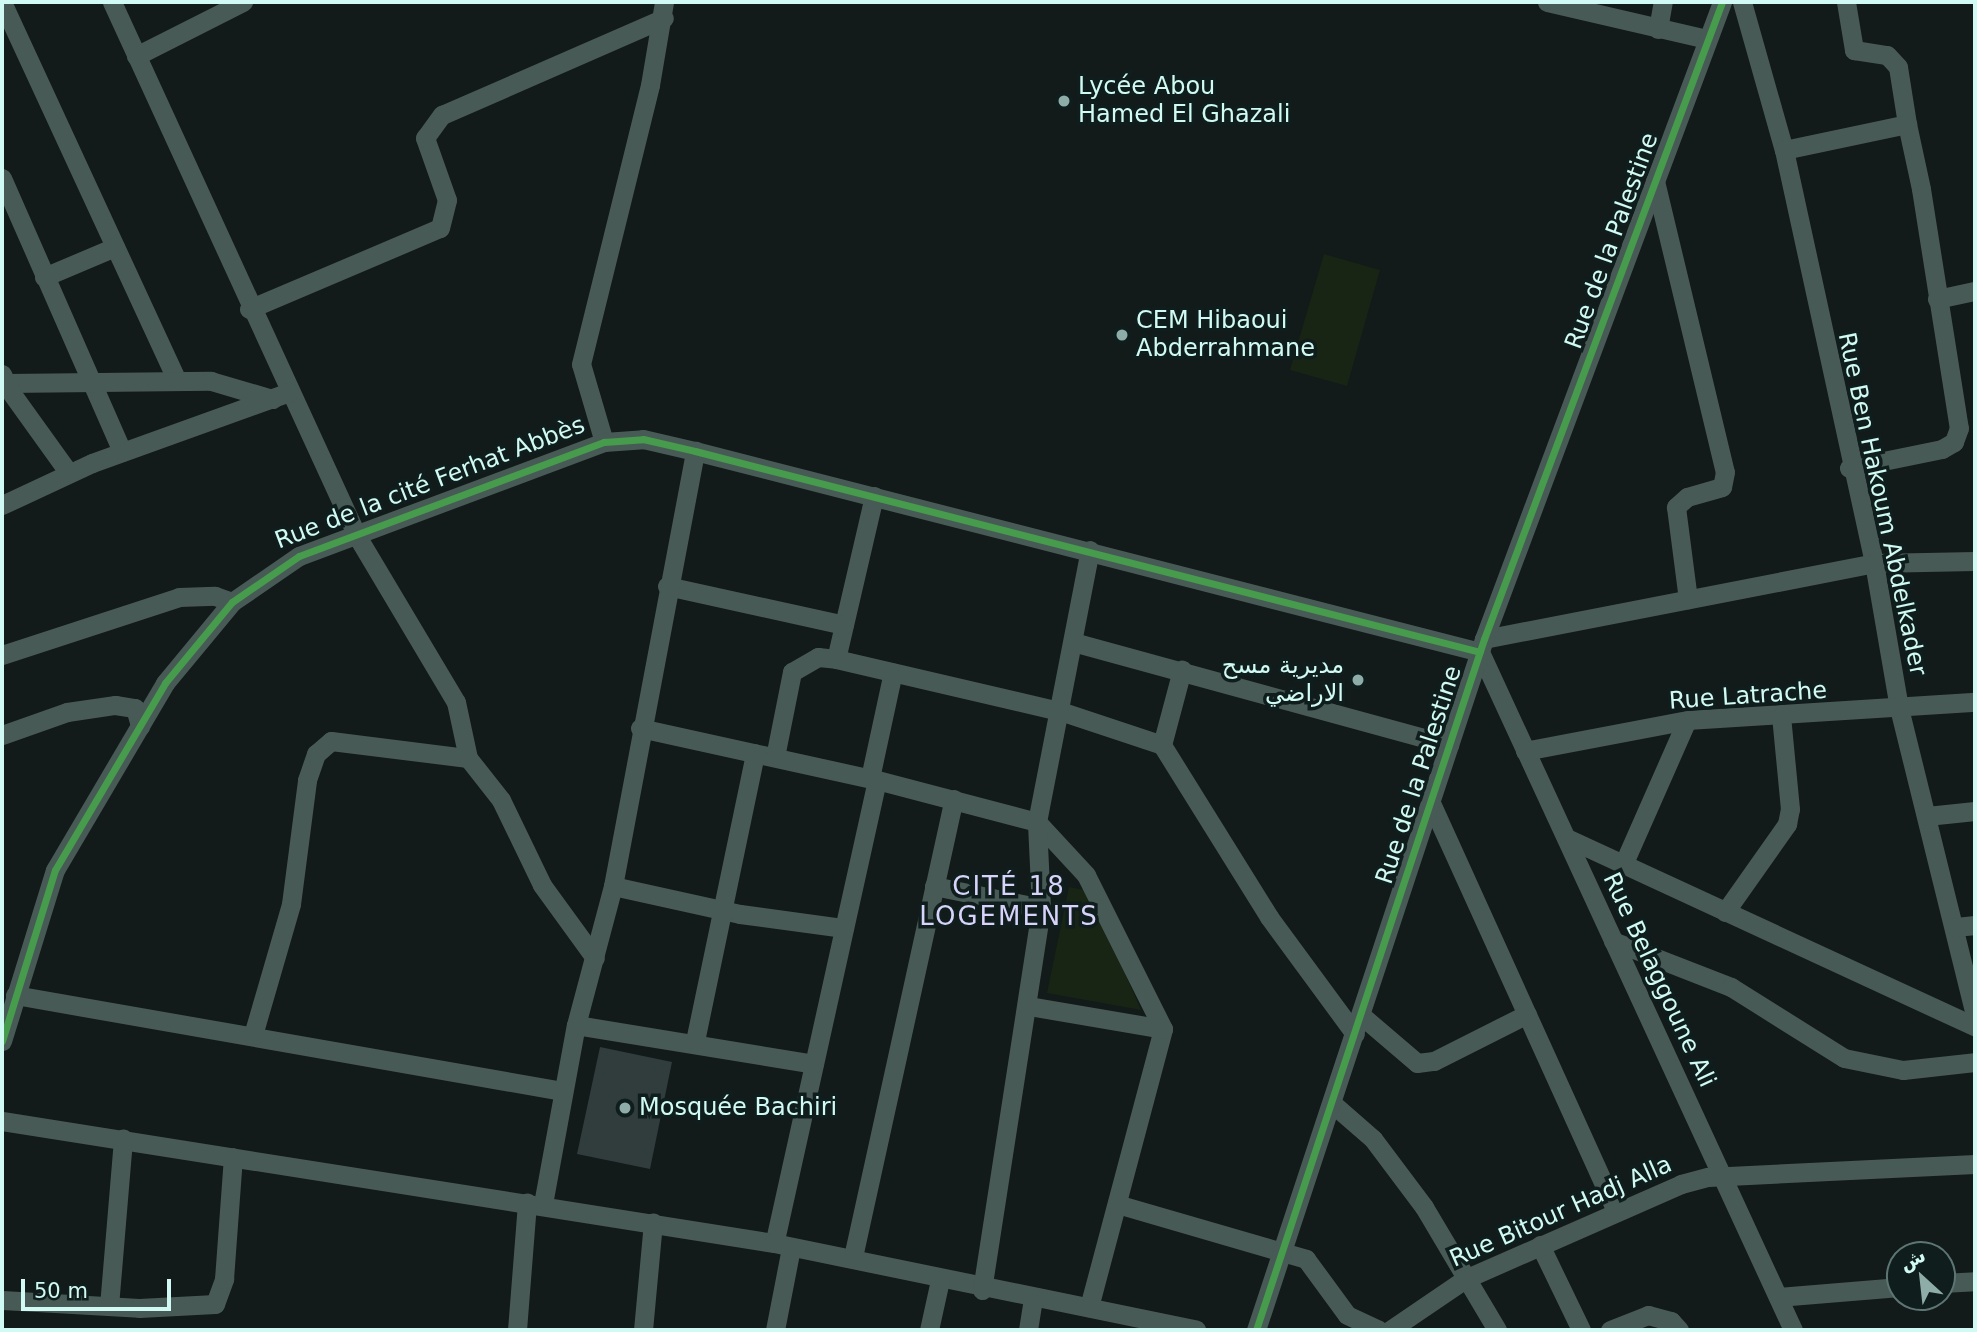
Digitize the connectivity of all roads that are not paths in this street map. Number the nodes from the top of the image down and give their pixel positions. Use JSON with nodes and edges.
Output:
{"nodes":[{"id":1,"x":2,"y":2,"type":"edge"},
{"id":2,"x":112,"y":2,"type":"edge"},
{"id":3,"x":243,"y":2,"type":"edge"},
{"id":4,"x":1547,"y":2,"type":"edge"},
{"id":5,"x":1663,"y":2,"type":"edge"},
{"id":6,"x":1722,"y":2,"type":"edge"},
{"id":7,"x":1742,"y":2,"type":"edge"},
{"id":8,"x":1846,"y":2,"type":"edge"},
{"id":9,"x":664,"y":10,"type":"edge"},
{"id":10,"x":1658,"y":29,"type":"junction"},
{"id":11,"x":1707,"y":39,"type":"junction"},
{"id":12,"x":136,"y":56,"type":"junction"},
{"id":13,"x":1907,"y":124,"type":"junction"},
{"id":14,"x":1784,"y":150,"type":"junction"},
{"id":15,"x":2,"y":178,"type":"edge"},
{"id":16,"x":1655,"y":181,"type":"junction"},
{"id":17,"x":115,"y":247,"type":"junction"},
{"id":18,"x":44,"y":277,"type":"junction"},
{"id":19,"x":1975,"y":291,"type":"edge"},
{"id":20,"x":1937,"y":299,"type":"junction"},
{"id":21,"x":249,"y":309,"type":"junction"},
{"id":22,"x":3,"y":379,"type":"edge"},
{"id":23,"x":177,"y":381,"type":"junction"},
{"id":24,"x":89,"y":382,"type":"junction"},
{"id":25,"x":281,"y":396,"type":"junction"},
{"id":26,"x":604,"y":442,"type":"junction"},
{"id":27,"x":695,"y":450,"type":"junction"},
{"id":28,"x":122,"y":452,"type":"junction"},
{"id":29,"x":1850,"y":468,"type":"junction"},
{"id":30,"x":68,"y":472,"type":"junction"},
{"id":31,"x":874,"y":496,"type":"junction"},
{"id":32,"x":2,"y":505,"type":"edge"},
{"id":33,"x":357,"y":536,"type":"junction"},
{"id":34,"x":1090,"y":550,"type":"junction"},
{"id":35,"x":1975,"y":561,"type":"edge"},
{"id":36,"x":1874,"y":563,"type":"junction"},
{"id":37,"x":667,"y":586,"type":"junction"},
{"id":38,"x":1688,"y":599,"type":"junction"},
{"id":39,"x":232,"y":602,"type":"junction"},
{"id":40,"x":844,"y":625,"type":"junction"},
{"id":41,"x":1073,"y":642,"type":"junction"},
{"id":42,"x":1482,"y":645,"type":"junction"},
{"id":43,"x":2,"y":655,"type":"edge"},
{"id":44,"x":836,"y":659,"type":"junction"},
{"id":45,"x":1182,"y":670,"type":"junction"},
{"id":46,"x":892,"y":672,"type":"junction"},
{"id":47,"x":1975,"y":702,"type":"edge"},
{"id":48,"x":1899,"y":708,"type":"junction"},
{"id":49,"x":1060,"y":711,"type":"junction"},
{"id":50,"x":1781,"y":716,"type":"junction"},
{"id":51,"x":1687,"y":720,"type":"junction"},
{"id":52,"x":140,"y":726,"type":"junction"},
{"id":53,"x":640,"y":728,"type":"junction"},
{"id":54,"x":2,"y":735,"type":"edge"},
{"id":55,"x":1449,"y":744,"type":"junction"},
{"id":56,"x":1162,"y":745,"type":"junction"},
{"id":57,"x":1525,"y":751,"type":"junction"},
{"id":58,"x":755,"y":753,"type":"junction"},
{"id":59,"x":775,"y":757,"type":"junction"},
{"id":60,"x":468,"y":758,"type":"junction"},
{"id":61,"x":874,"y":779,"type":"junction"},
{"id":62,"x":954,"y":799,"type":"junction"},
{"id":63,"x":1431,"y":803,"type":"junction"},
{"id":64,"x":1975,"y":811,"type":"edge"},
{"id":65,"x":1927,"y":816,"type":"junction"},
{"id":66,"x":1037,"y":822,"type":"junction"},
{"id":67,"x":1569,"y":839,"type":"junction"},
{"id":68,"x":1623,"y":865,"type":"junction"},
{"id":69,"x":613,"y":886,"type":"junction"},
{"id":70,"x":934,"y":886,"type":"junction"},
{"id":71,"x":1041,"y":908,"type":"junction"},
{"id":72,"x":719,"y":909,"type":"junction"},
{"id":73,"x":1725,"y":912,"type":"junction"},
{"id":74,"x":1965,"y":926,"type":"edge"},
{"id":75,"x":844,"y":928,"type":"junction"},
{"id":76,"x":1613,"y":941,"type":"junction"},
{"id":77,"x":595,"y":958,"type":"junction"},
{"id":78,"x":15,"y":995,"type":"junction"},
{"id":79,"x":1029,"y":1006,"type":"junction"},
{"id":80,"x":1527,"y":1014,"type":"junction"},
{"id":81,"x":1975,"y":1016,"type":"edge"},
{"id":82,"x":576,"y":1025,"type":"junction"},
{"id":83,"x":1359,"y":1025,"type":"junction"},
{"id":84,"x":1975,"y":1027,"type":"edge"},
{"id":85,"x":1163,"y":1029,"type":"junction"},
{"id":86,"x":253,"y":1035,"type":"junction"},
{"id":87,"x":2,"y":1041,"type":"edge"},
{"id":88,"x":695,"y":1041,"type":"junction"},
{"id":89,"x":1975,"y":1062,"type":"edge"},
{"id":90,"x":814,"y":1063,"type":"junction"},
{"id":91,"x":562,"y":1091,"type":"junction"},
{"id":92,"x":1334,"y":1105,"type":"junction"},
{"id":93,"x":2,"y":1121,"type":"edge"},
{"id":94,"x":123,"y":1139,"type":"junction"},
{"id":95,"x":233,"y":1157,"type":"junction"},
{"id":96,"x":1975,"y":1164,"type":"edge"},
{"id":97,"x":1724,"y":1176,"type":"junction"},
{"id":98,"x":535,"y":1203,"type":"junction"},
{"id":99,"x":1117,"y":1204,"type":"junction"},
{"id":100,"x":1616,"y":1211,"type":"junction"},
{"id":101,"x":653,"y":1222,"type":"junction"},
{"id":102,"x":783,"y":1245,"type":"junction"},
{"id":103,"x":1540,"y":1245,"type":"junction"},
{"id":104,"x":1284,"y":1251,"type":"junction"},
{"id":105,"x":853,"y":1258,"type":"junction"},
{"id":106,"x":1465,"y":1279,"type":"junction"},
{"id":107,"x":940,"y":1280,"type":"junction"},
{"id":108,"x":1975,"y":1281,"type":"edge"},
{"id":109,"x":1956,"y":1282,"type":"edge"},
{"id":110,"x":1886,"y":1288,"type":"edge"},
{"id":111,"x":982,"y":1290,"type":"junction"},
{"id":112,"x":1779,"y":1297,"type":"junction"},
{"id":113,"x":1033,"y":1298,"type":"junction"},
{"id":114,"x":2,"y":1300,"type":"edge"},
{"id":115,"x":109,"y":1306,"type":"junction"},
{"id":116,"x":1089,"y":1307,"type":"junction"},
{"id":117,"x":517,"y":1330,"type":"edge"},
{"id":118,"x":643,"y":1330,"type":"edge"},
{"id":119,"x":775,"y":1330,"type":"edge"},
{"id":120,"x":929,"y":1330,"type":"edge"},
{"id":121,"x":1028,"y":1330,"type":"edge"},
{"id":122,"x":1196,"y":1330,"type":"edge"},
{"id":123,"x":1256,"y":1330,"type":"edge"},
{"id":124,"x":1379,"y":1330,"type":"edge"},
{"id":125,"x":1390,"y":1330,"type":"edge"},
{"id":126,"x":1497,"y":1330,"type":"edge"},
{"id":127,"x":1581,"y":1330,"type":"edge"},
{"id":128,"x":1609,"y":1330,"type":"edge"},
{"id":129,"x":1679,"y":1330,"type":"edge"},
{"id":130,"x":1793,"y":1330,"type":"edge"}],
"edges":[{"from":1,"to":17,"type":"street"},
{"from":2,"to":12,"type":"street"},
{"from":3,"to":12,"type":"street"},
{"from":4,"to":10,"type":"street"},
{"from":5,"to":10,"type":"street"},
{"from":6,"to":11,"type":"street","name":"Rue de la Palestine"},
{"from":7,"to":14,"type":"street","name":"Rue Ben Hakoum Abdelkader"},
{"from":8,"to":13,"type":"street"},
{"from":9,"to":21,"type":"street"},
{"from":9,"to":26,"type":"street"},
{"from":10,"to":11,"type":"street"},
{"from":11,"to":16,"type":"street","name":"Rue de la Palestine"},
{"from":12,"to":21,"type":"street"},
{"from":13,"to":14,"type":"street"},
{"from":13,"to":20,"type":"street"},
{"from":14,"to":29,"type":"street","name":"Rue Ben Hakoum Abdelkader"},
{"from":15,"to":18,"type":"street"},
{"from":16,"to":38,"type":"street"},
{"from":16,"to":42,"type":"street","name":"Rue de la Palestine"},
{"from":17,"to":18,"type":"street"},
{"from":17,"to":23,"type":"street"},
{"from":18,"to":24,"type":"street"},
{"from":19,"to":20,"type":"street"},
{"from":20,"to":29,"type":"street"},
{"from":21,"to":25,"type":"street"},
{"from":22,"to":24,"type":"street"},
{"from":22,"to":30,"type":"street"},
{"from":23,"to":24,"type":"street"},
{"from":23,"to":25,"type":"street"},
{"from":24,"to":28,"type":"street"},
{"from":25,"to":28,"type":"street"},
{"from":25,"to":33,"type":"street"},
{"from":26,"to":27,"type":"street","name":"Rue de la cité Ferhat Abbès"},
{"from":26,"to":33,"type":"street","name":"Rue de la cité Ferhat Abbès"},
{"from":27,"to":31,"type":"street","name":"Rue de la cité Ferhat Abbès"},
{"from":27,"to":37,"type":"street"},
{"from":28,"to":30,"type":"street"},
{"from":29,"to":36,"type":"street","name":"Rue Ben Hakoum Abdelkader"},
{"from":30,"to":32,"type":"street"},
{"from":31,"to":34,"type":"street","name":"Rue de la cité Ferhat Abbès"},
{"from":31,"to":40,"type":"street"},
{"from":33,"to":39,"type":"street","name":"Rue de la cité Ferhat Abbès"},
{"from":33,"to":60,"type":"street"},
{"from":34,"to":41,"type":"street"},
{"from":34,"to":42,"type":"street","name":"Rue de la cité Ferhat Abbès"},
{"from":35,"to":36,"type":"street"},
{"from":36,"to":38,"type":"street"},
{"from":36,"to":48,"type":"street","name":"Rue Ben Hakoum Abdelkader"},
{"from":37,"to":40,"type":"street"},
{"from":37,"to":53,"type":"street"},
{"from":38,"to":42,"type":"street"},
{"from":39,"to":43,"type":"street"},
{"from":39,"to":52,"type":"street","name":"Rue de la cité Ferhat Abbès"},
{"from":40,"to":44,"type":"street"},
{"from":41,"to":45,"type":"street"},
{"from":41,"to":49,"type":"street"},
{"from":42,"to":55,"type":"street","name":"Rue de la Palestine"},
{"from":42,"to":57,"type":"street","name":"Rue Belaggoune Ali"},
{"from":44,"to":46,"type":"street"},
{"from":44,"to":59,"type":"street"},
{"from":45,"to":55,"type":"street"},
{"from":45,"to":56,"type":"street"},
{"from":46,"to":49,"type":"street"},
{"from":46,"to":61,"type":"street"},
{"from":47,"to":48,"type":"street","name":"Rue Latrache"},
{"from":48,"to":50,"type":"street","name":"Rue Latrache"},
{"from":48,"to":65,"type":"street","name":"Rue Ben Hakoum Abdelkader"},
{"from":49,"to":56,"type":"street"},
{"from":49,"to":66,"type":"street"},
{"from":50,"to":51,"type":"street","name":"Rue Latrache"},
{"from":50,"to":73,"type":"street"},
{"from":51,"to":57,"type":"street","name":"Rue Latrache"},
{"from":51,"to":68,"type":"street"},
{"from":52,"to":54,"type":"street"},
{"from":52,"to":78,"type":"street","name":"Rue de la cité Ferhat Abbès"},
{"from":53,"to":58,"type":"street"},
{"from":53,"to":69,"type":"street"},
{"from":55,"to":63,"type":"street","name":"Rue de la Palestine"},
{"from":56,"to":83,"type":"street"},
{"from":57,"to":67,"type":"street","name":"Rue Belaggoune Ali"},
{"from":58,"to":59,"type":"street"},
{"from":58,"to":72,"type":"street"},
{"from":59,"to":61,"type":"street"},
{"from":60,"to":77,"type":"street"},
{"from":60,"to":86,"type":"street"},
{"from":61,"to":62,"type":"street"},
{"from":61,"to":75,"type":"street"},
{"from":62,"to":66,"type":"street"},
{"from":62,"to":70,"type":"street"},
{"from":63,"to":80,"type":"street"},
{"from":63,"to":83,"type":"street","name":"Rue de la Palestine"},
{"from":64,"to":65,"type":"street"},
{"from":65,"to":74,"type":"street","name":"Rue Ben Hakoum Abdelkader"},
{"from":66,"to":71,"type":"street"},
{"from":66,"to":85,"type":"street"},
{"from":67,"to":68,"type":"street"},
{"from":67,"to":76,"type":"street","name":"Rue Belaggoune Ali"},
{"from":68,"to":73,"type":"street"},
{"from":69,"to":72,"type":"street"},
{"from":69,"to":77,"type":"street"},
{"from":70,"to":71,"type":"street"},
{"from":70,"to":105,"type":"street"},
{"from":71,"to":79,"type":"street"},
{"from":72,"to":75,"type":"street"},
{"from":72,"to":88,"type":"street"},
{"from":73,"to":84,"type":"street"},
{"from":74,"to":81,"type":"street","name":"Rue Ben Hakoum Abdelkader"},
{"from":75,"to":90,"type":"street"},
{"from":76,"to":89,"type":"street"},
{"from":76,"to":97,"type":"street","name":"Rue Belaggoune Ali"},
{"from":77,"to":82,"type":"street"},
{"from":78,"to":86,"type":"street"},
{"from":78,"to":87,"type":"street","name":"Rue de la cité Ferhat Abbès"},
{"from":79,"to":85,"type":"street"},
{"from":79,"to":111,"type":"street"},
{"from":80,"to":83,"type":"street"},
{"from":80,"to":100,"type":"street"},
{"from":82,"to":88,"type":"street"},
{"from":82,"to":91,"type":"street"},
{"from":83,"to":92,"type":"street","name":"Rue de la Palestine"},
{"from":85,"to":99,"type":"street"},
{"from":86,"to":91,"type":"street"},
{"from":88,"to":90,"type":"street"},
{"from":90,"to":102,"type":"street"},
{"from":91,"to":98,"type":"street"},
{"from":92,"to":104,"type":"street","name":"Rue de la Palestine"},
{"from":92,"to":106,"type":"street"},
{"from":93,"to":94,"type":"street"},
{"from":94,"to":95,"type":"street"},
{"from":94,"to":115,"type":"street"},
{"from":95,"to":98,"type":"street"},
{"from":95,"to":115,"type":"street"},
{"from":96,"to":97,"type":"street","name":"Rue Bitour Hadj Alla"},
{"from":97,"to":100,"type":"street","name":"Rue Bitour Hadj Alla"},
{"from":97,"to":112,"type":"street","name":"Rue Belaggoune Ali"},
{"from":98,"to":101,"type":"street"},
{"from":98,"to":117,"type":"street"},
{"from":99,"to":104,"type":"street"},
{"from":99,"to":116,"type":"street"},
{"from":100,"to":103,"type":"street","name":"Rue Bitour Hadj Alla"},
{"from":101,"to":102,"type":"street"},
{"from":101,"to":118,"type":"street"},
{"from":102,"to":105,"type":"street"},
{"from":102,"to":119,"type":"street"},
{"from":103,"to":106,"type":"street","name":"Rue Bitour Hadj Alla"},
{"from":103,"to":127,"type":"street"},
{"from":104,"to":123,"type":"street","name":"Rue de la Palestine"},
{"from":104,"to":124,"type":"street"},
{"from":105,"to":107,"type":"street"},
{"from":106,"to":125,"type":"street","name":"Rue Bitour Hadj Alla"},
{"from":106,"to":126,"type":"street"},
{"from":107,"to":111,"type":"street"},
{"from":107,"to":120,"type":"street"},
{"from":108,"to":109,"type":"street"},
{"from":110,"to":112,"type":"street"},
{"from":111,"to":113,"type":"street"},
{"from":112,"to":130,"type":"street","name":"Rue Belaggoune Ali"},
{"from":113,"to":116,"type":"street"},
{"from":113,"to":121,"type":"street"},
{"from":114,"to":115,"type":"street"},
{"from":116,"to":122,"type":"street"},
{"from":128,"to":129,"type":"street"}]}
